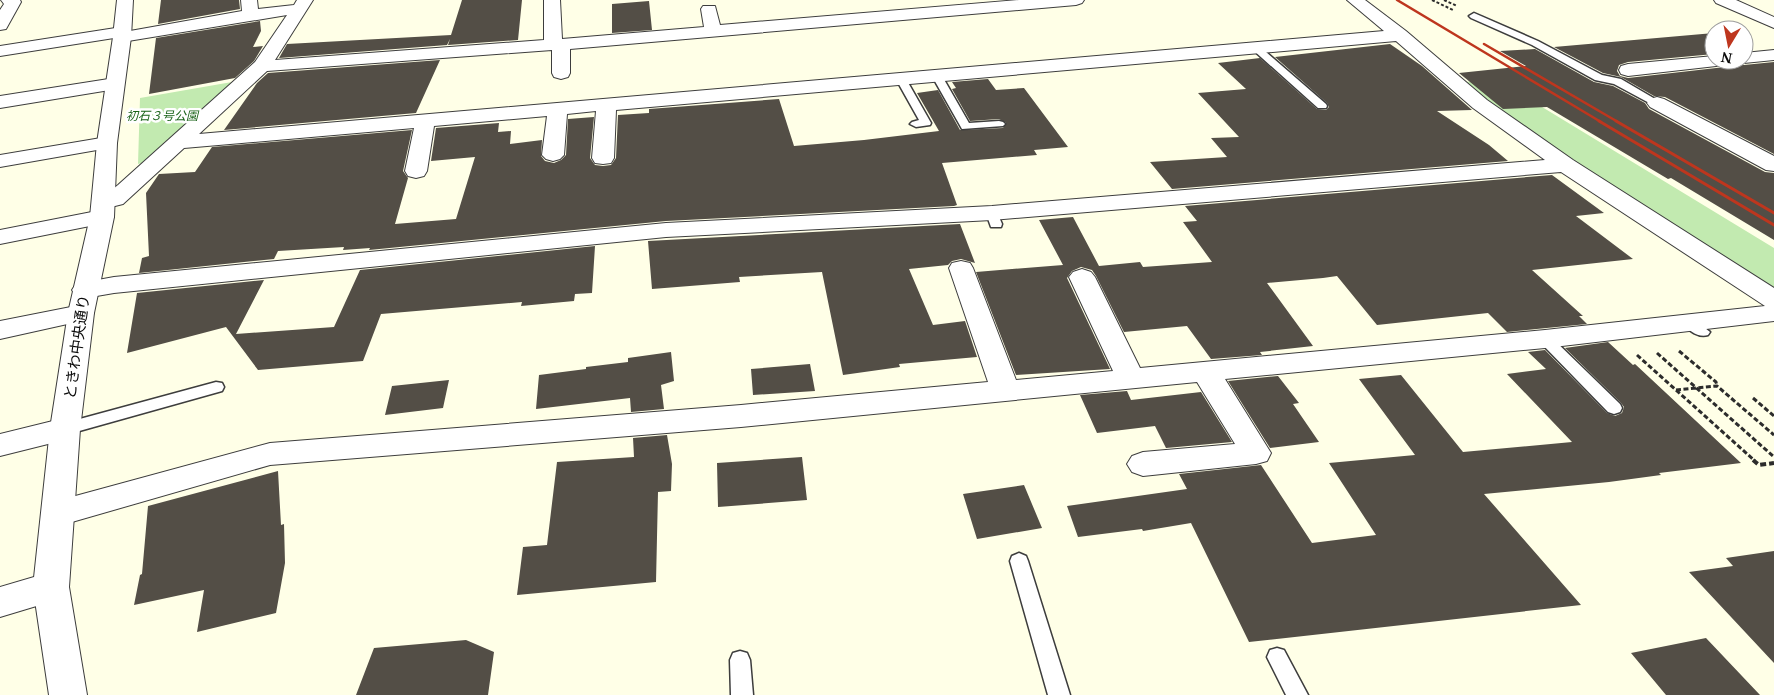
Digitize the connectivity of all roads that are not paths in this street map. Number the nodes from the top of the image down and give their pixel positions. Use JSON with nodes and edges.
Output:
{"nodes":[{"id":1,"x":9,"y":0,"type":"edge"},
{"id":2,"x":126,"y":0,"type":"edge"},
{"id":3,"x":552,"y":0,"type":"edge"},
{"id":4,"x":1076,"y":0,"type":"edge"},
{"id":5,"x":1355,"y":0,"type":"edge"},
{"id":6,"x":1722,"y":0,"type":"edge"},
{"id":7,"x":302,"y":5,"type":"edge"},
{"id":8,"x":911,"y":7,"type":"edge"},
{"id":9,"x":249,"y":8,"type":"edge"},
{"id":10,"x":709,"y":9,"type":"dead end"},
{"id":11,"x":1474,"y":16,"type":"dead end"},
{"id":12,"x":1774,"y":23,"type":"edge"},
{"id":13,"x":0,"y":25,"type":"edge"},
{"id":14,"x":713,"y":31,"type":"junction"},
{"id":15,"x":122,"y":35,"type":"junction"},
{"id":16,"x":1400,"y":35,"type":"junction"},
{"id":17,"x":557,"y":45,"type":"junction"},
{"id":18,"x":1255,"y":48,"type":"junction"},
{"id":19,"x":0,"y":51,"type":"edge"},
{"id":20,"x":1774,"y":55,"type":"edge"},
{"id":21,"x":1754,"y":57,"type":"edge"},
{"id":22,"x":1704,"y":62,"type":"edge"},
{"id":23,"x":262,"y":66,"type":"junction"},
{"id":24,"x":1628,"y":70,"type":"dead end"},
{"id":25,"x":561,"y":73,"type":"dead end"},
{"id":26,"x":936,"y":76,"type":"junction"},
{"id":27,"x":901,"y":79,"type":"junction"},
{"id":28,"x":115,"y":84,"type":"junction"},
{"id":29,"x":0,"y":102,"type":"edge"},
{"id":30,"x":1658,"y":103,"type":"joint"},
{"id":31,"x":606,"y":105,"type":"junction"},
{"id":32,"x":1322,"y":106,"type":"dead end"},
{"id":33,"x":557,"y":110,"type":"junction"},
{"id":34,"x":425,"y":121,"type":"junction"},
{"id":35,"x":916,"y":124,"type":"dead end"},
{"id":36,"x":999,"y":124,"type":"dead end"},
{"id":37,"x":180,"y":142,"type":"junction"},
{"id":38,"x":107,"y":143,"type":"junction"},
{"id":39,"x":553,"y":155,"type":"dead end"},
{"id":40,"x":603,"y":158,"type":"dead end"},
{"id":41,"x":0,"y":161,"type":"edge"},
{"id":42,"x":1565,"y":165,"type":"junction"},
{"id":43,"x":1774,"y":165,"type":"edge"},
{"id":44,"x":416,"y":170,"type":"dead end"},
{"id":45,"x":102,"y":209,"type":"junction"},
{"id":46,"x":0,"y":236,"type":"edge"},
{"id":47,"x":961,"y":268,"type":"dead end"},
{"id":48,"x":1082,"y":277,"type":"dead end"},
{"id":49,"x":1774,"y":300,"type":"edge"},
{"id":50,"x":83,"y":302,"type":"junction"},
{"id":51,"x":1774,"y":314,"type":"edge"},
{"id":52,"x":0,"y":330,"type":"edge"},
{"id":53,"x":1545,"y":339,"type":"junction"},
{"id":54,"x":1205,"y":371,"type":"junction"},
{"id":55,"x":1131,"y":378,"type":"junction"},
{"id":56,"x":216,"y":387,"type":"dead end"},
{"id":57,"x":1005,"y":390,"type":"junction"},
{"id":58,"x":1614,"y":408,"type":"dead end"},
{"id":59,"x":65,"y":429,"type":"junction"},
{"id":60,"x":0,"y":445,"type":"edge"},
{"id":61,"x":1143,"y":464,"type":"dead end"},
{"id":62,"x":58,"y":513,"type":"junction"},
{"id":63,"x":1019,"y":561,"type":"dead end"},
{"id":64,"x":51,"y":587,"type":"junction"},
{"id":65,"x":0,"y":602,"type":"edge"},
{"id":66,"x":1277,"y":657,"type":"dead end"},
{"id":67,"x":740,"y":660,"type":"dead end"},
{"id":68,"x":68,"y":695,"type":"edge"},
{"id":69,"x":742,"y":695,"type":"edge"},
{"id":70,"x":1059,"y":695,"type":"edge"},
{"id":71,"x":1297,"y":695,"type":"edge"}],
"edges":[{"from":1,"to":13,"type":"street"},
{"from":2,"to":15,"type":"street","name":"ときわ中央通り"},
{"from":3,"to":17,"type":"street"},
{"from":4,"to":8,"type":"street"},
{"from":5,"to":16,"type":"street"},
{"from":6,"to":12,"type":"street"},
{"from":7,"to":9,"type":"street"},
{"from":7,"to":23,"type":"street"},
{"from":8,"to":14,"type":"street"},
{"from":9,"to":15,"type":"street"},
{"from":10,"to":14,"type":"street"},
{"from":11,"to":30,"type":"lane"},
{"from":14,"to":17,"type":"street"},
{"from":15,"to":19,"type":"street"},
{"from":15,"to":28,"type":"street","name":"ときわ中央通り"},
{"from":16,"to":18,"type":"street"},
{"from":16,"to":42,"type":"street"},
{"from":17,"to":23,"type":"street"},
{"from":17,"to":25,"type":"street"},
{"from":18,"to":26,"type":"street"},
{"from":18,"to":32,"type":"lane"},
{"from":20,"to":21,"type":"street"},
{"from":22,"to":24,"type":"street"},
{"from":23,"to":37,"type":"street"},
{"from":26,"to":27,"type":"street"},
{"from":26,"to":36,"type":"lane"},
{"from":27,"to":31,"type":"street"},
{"from":27,"to":35,"type":"lane"},
{"from":28,"to":29,"type":"street"},
{"from":28,"to":38,"type":"street","name":"ときわ中央通り"},
{"from":30,"to":43,"type":"street"},
{"from":31,"to":33,"type":"street"},
{"from":31,"to":40,"type":"street"},
{"from":33,"to":34,"type":"street"},
{"from":33,"to":39,"type":"street"},
{"from":34,"to":37,"type":"street"},
{"from":34,"to":44,"type":"street"},
{"from":37,"to":45,"type":"street"},
{"from":38,"to":41,"type":"street"},
{"from":38,"to":45,"type":"street","name":"ときわ中央通り"},
{"from":42,"to":49,"type":"street"},
{"from":42,"to":50,"type":"street"},
{"from":45,"to":46,"type":"street"},
{"from":45,"to":50,"type":"street","name":"ときわ中央通り"},
{"from":47,"to":57,"type":"street"},
{"from":48,"to":55,"type":"street"},
{"from":50,"to":52,"type":"street"},
{"from":50,"to":59,"type":"street","name":"ときわ中央通り"},
{"from":51,"to":53,"type":"street"},
{"from":53,"to":54,"type":"street"},
{"from":53,"to":58,"type":"lane"},
{"from":54,"to":55,"type":"street"},
{"from":54,"to":61,"type":"street"},
{"from":55,"to":57,"type":"street"},
{"from":56,"to":59,"type":"lane"},
{"from":57,"to":62,"type":"street"},
{"from":59,"to":60,"type":"street"},
{"from":59,"to":62,"type":"street","name":"ときわ中央通り"},
{"from":62,"to":64,"type":"street","name":"ときわ中央通り"},
{"from":63,"to":70,"type":"lane"},
{"from":64,"to":65,"type":"street"},
{"from":64,"to":68,"type":"street","name":"ときわ中央通り"},
{"from":66,"to":71,"type":"lane"},
{"from":67,"to":69,"type":"lane"}]}
